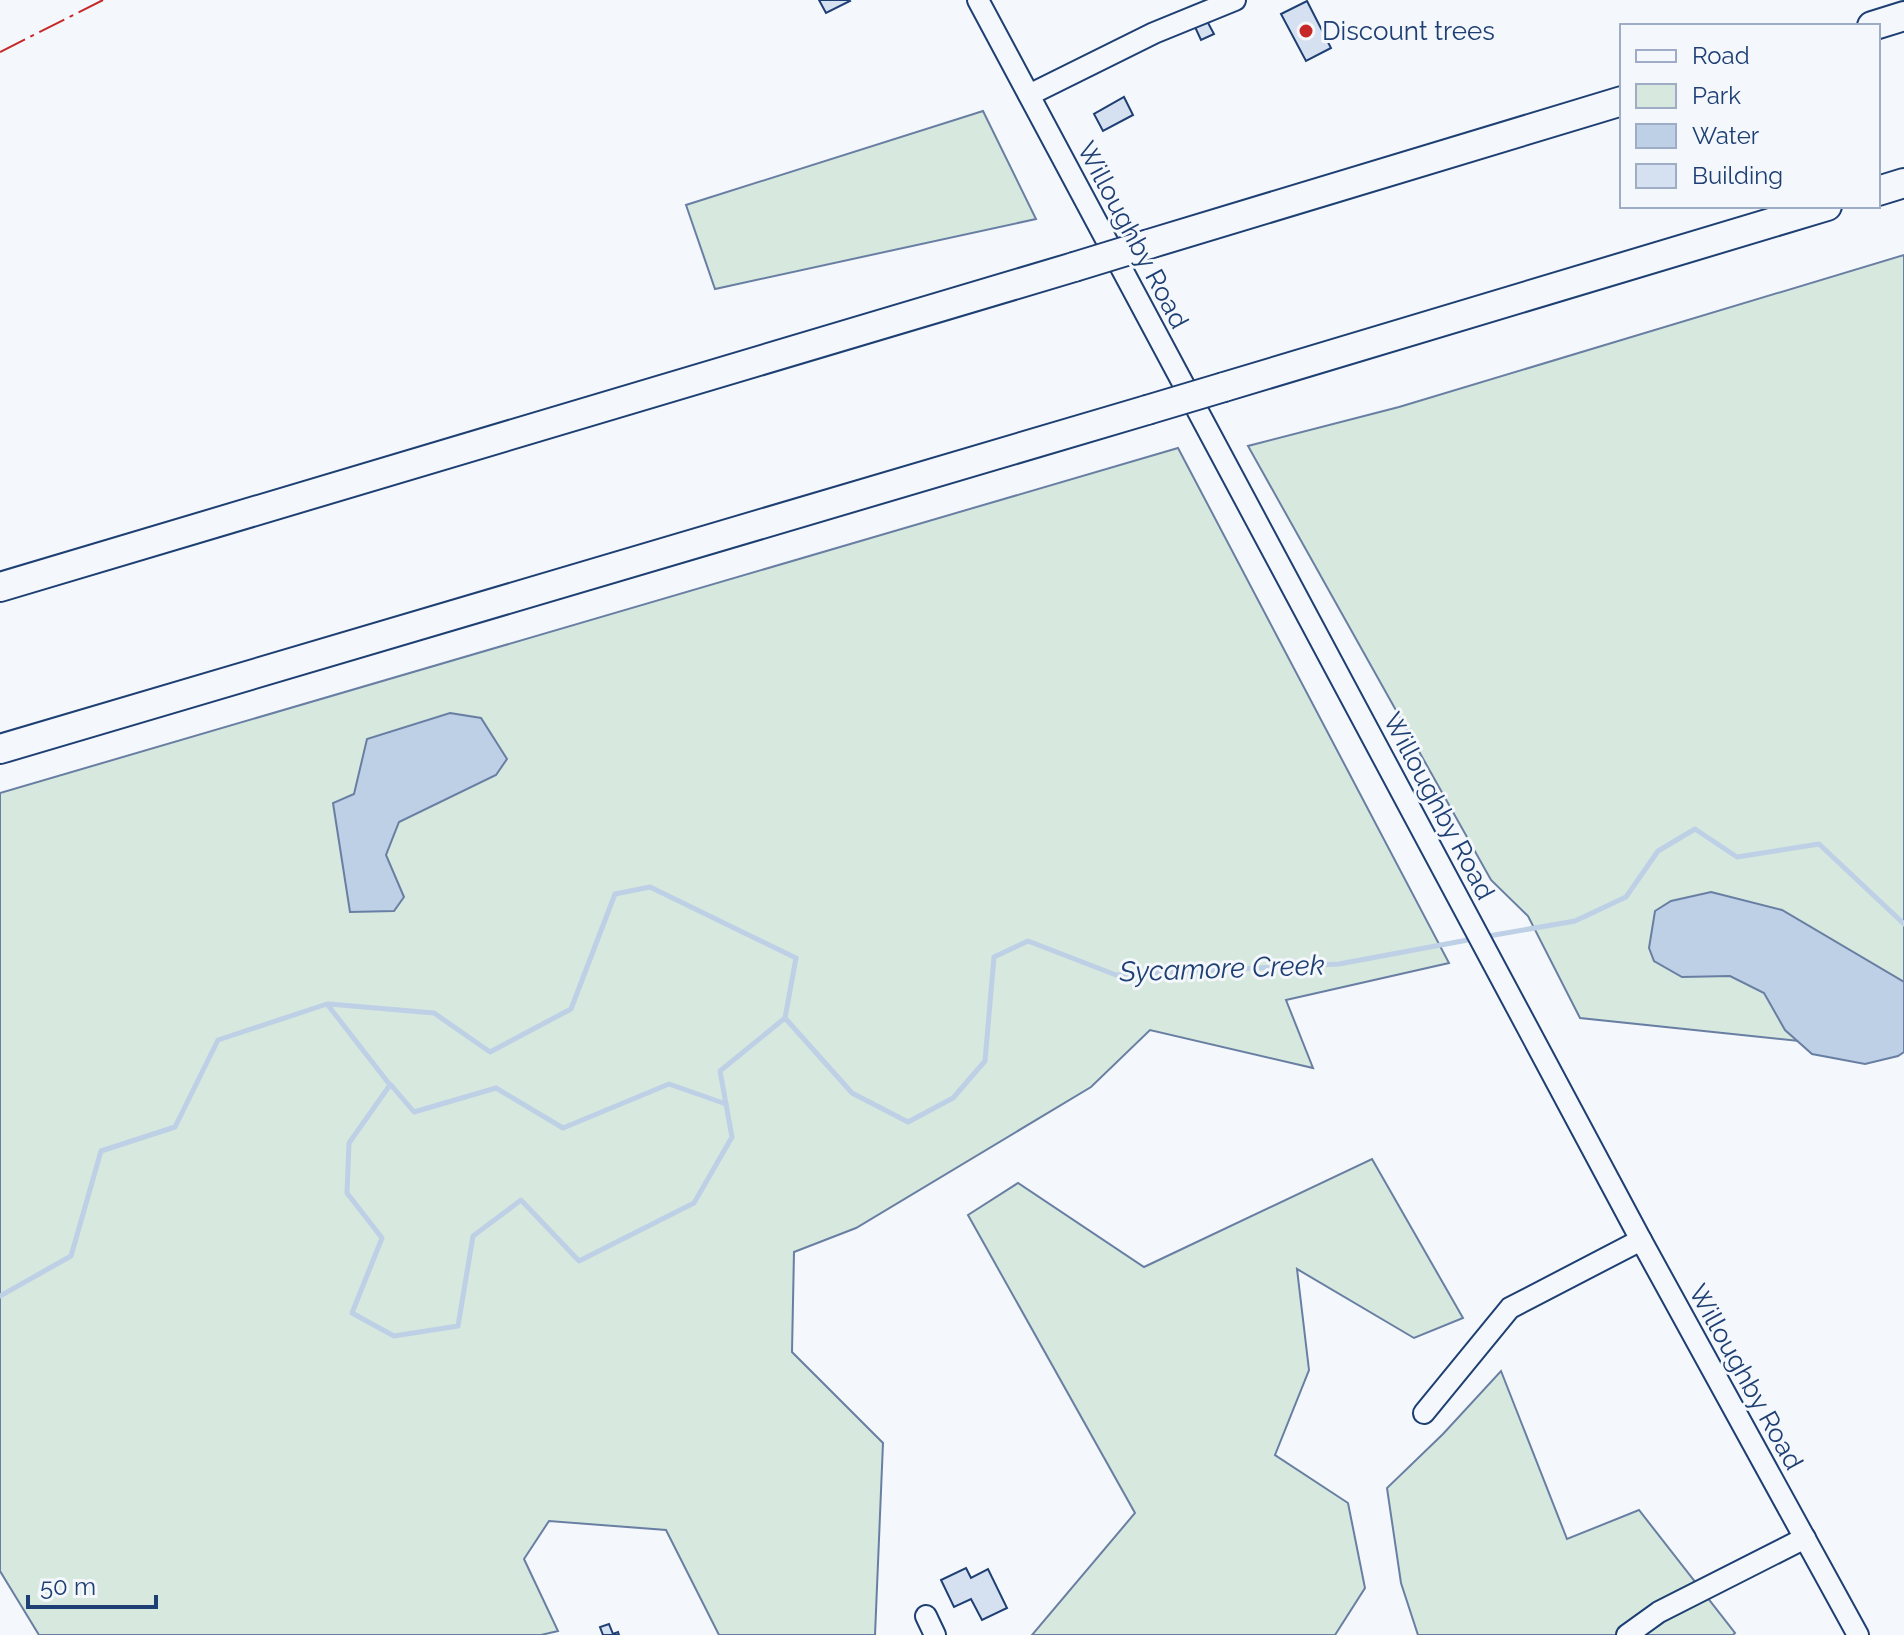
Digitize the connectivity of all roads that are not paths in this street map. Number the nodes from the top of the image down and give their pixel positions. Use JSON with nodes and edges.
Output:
{"nodes":[{"id":1,"x":978,"y":0,"type":"edge"},
{"id":2,"x":1235,"y":0,"type":"edge"},
{"id":3,"x":1904,"y":16,"type":"edge"},
{"id":4,"x":1878,"y":24,"type":"edge"},
{"id":5,"x":1029,"y":95,"type":"junction"},
{"id":6,"x":1620,"y":102,"type":"edge"},
{"id":7,"x":1904,"y":183,"type":"edge"},
{"id":8,"x":1880,"y":190,"type":"edge"},
{"id":9,"x":1820,"y":208,"type":"edge"},
{"id":10,"x":206,"y":525,"type":"junction"},
{"id":11,"x":0,"y":568,"type":"edge"},
{"id":12,"x":0,"y":587,"type":"edge"},
{"id":13,"x":0,"y":749,"type":"edge"},
{"id":14,"x":1641,"y":1240,"type":"junction"},
{"id":15,"x":1424,"y":1413,"type":"dead end"},
{"id":16,"x":1805,"y":1538,"type":"junction"},
{"id":17,"x":1627,"y":1635,"type":"edge"},
{"id":18,"x":1858,"y":1635,"type":"edge"}],
"edges":[{"from":1,"to":5,"type":"street","name":"Willoughby Road"},
{"from":2,"to":5,"type":"street"},
{"from":3,"to":4,"type":"highway"},
{"from":5,"to":14,"type":"street","name":"Willoughby Road"},
{"from":6,"to":10,"type":"highway","bridge":true},
{"from":7,"to":8,"type":"highway"},
{"from":9,"to":13,"type":"highway","bridge":true},
{"from":10,"to":11,"type":"highway"},
{"from":10,"to":12,"type":"highway"},
{"from":14,"to":15,"type":"street"},
{"from":14,"to":16,"type":"street","name":"Willoughby Road"},
{"from":16,"to":17,"type":"street"},
{"from":16,"to":18,"type":"street","name":"Willoughby Road"}]}
